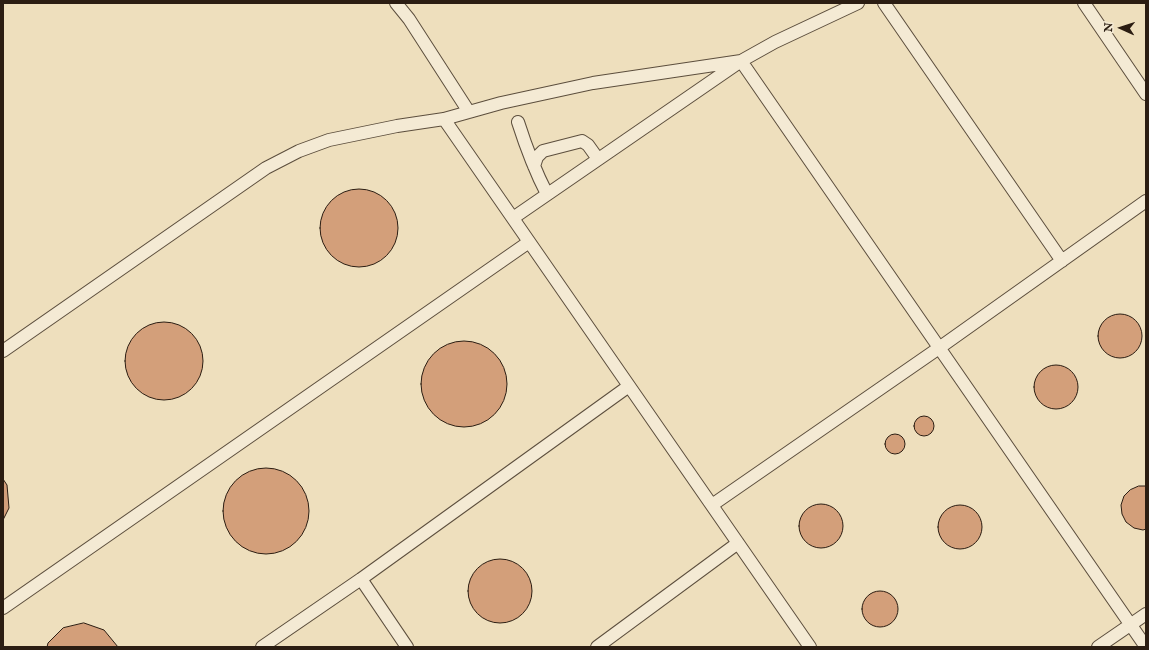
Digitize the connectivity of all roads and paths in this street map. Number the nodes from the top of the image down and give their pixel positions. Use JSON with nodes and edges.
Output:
{"nodes":[{"id":1,"x":396,"y":3,"type":"edge"},
{"id":2,"x":858,"y":3,"type":"edge"},
{"id":3,"x":884,"y":3,"type":"edge"},
{"id":4,"x":1084,"y":3,"type":"edge"},
{"id":5,"x":741,"y":62,"type":"junction"},
{"id":6,"x":1146,"y":94,"type":"edge"},
{"id":7,"x":469,"y":112,"type":"junction"},
{"id":8,"x":444,"y":119,"type":"junction"},
{"id":9,"x":518,"y":122,"type":"dead end"},
{"id":10,"x":598,"y":159,"type":"junction"},
{"id":11,"x":534,"y":166,"type":"junction"},
{"id":12,"x":547,"y":194,"type":"junction"},
{"id":13,"x":1146,"y":201,"type":"edge"},
{"id":14,"x":512,"y":218,"type":"junction"},
{"id":15,"x":529,"y":242,"type":"junction"},
{"id":16,"x":1062,"y":261,"type":"junction"},
{"id":17,"x":939,"y":348,"type":"junction"},
{"id":18,"x":3,"y":351,"type":"edge"},
{"id":19,"x":629,"y":386,"type":"junction"},
{"id":20,"x":712,"y":505,"type":"junction"},
{"id":21,"x":738,"y":543,"type":"junction"},
{"id":22,"x":361,"y":579,"type":"junction"},
{"id":23,"x":3,"y":608,"type":"edge"},
{"id":24,"x":1146,"y":614,"type":"edge"},
{"id":25,"x":1131,"y":624,"type":"junction"},
{"id":26,"x":262,"y":647,"type":"edge"},
{"id":27,"x":407,"y":647,"type":"edge"},
{"id":28,"x":597,"y":647,"type":"edge"},
{"id":29,"x":810,"y":647,"type":"edge"},
{"id":30,"x":1098,"y":647,"type":"edge"},
{"id":31,"x":1146,"y":647,"type":"edge"}],
"edges":[{"from":1,"to":7,"type":"street"},
{"from":2,"to":5,"type":"street"},
{"from":3,"to":16,"type":"street"},
{"from":4,"to":6,"type":"street"},
{"from":5,"to":7,"type":"street"},
{"from":5,"to":10,"type":"street"},
{"from":5,"to":17,"type":"street"},
{"from":7,"to":8,"type":"street"},
{"from":8,"to":14,"type":"street"},
{"from":8,"to":18,"type":"street"},
{"from":9,"to":11,"type":"street"},
{"from":10,"to":11,"type":"street"},
{"from":10,"to":12,"type":"street"},
{"from":11,"to":12,"type":"street"},
{"from":12,"to":14,"type":"street"},
{"from":13,"to":16,"type":"street"},
{"from":14,"to":15,"type":"street"},
{"from":15,"to":19,"type":"street"},
{"from":15,"to":23,"type":"street"},
{"from":16,"to":17,"type":"street"},
{"from":17,"to":20,"type":"street"},
{"from":17,"to":25,"type":"street"},
{"from":19,"to":20,"type":"street"},
{"from":19,"to":22,"type":"street"},
{"from":20,"to":21,"type":"street"},
{"from":21,"to":28,"type":"street"},
{"from":21,"to":29,"type":"street"},
{"from":22,"to":26,"type":"street"},
{"from":22,"to":27,"type":"street"},
{"from":24,"to":25,"type":"street"},
{"from":25,"to":30,"type":"street"},
{"from":25,"to":31,"type":"street"}]}
